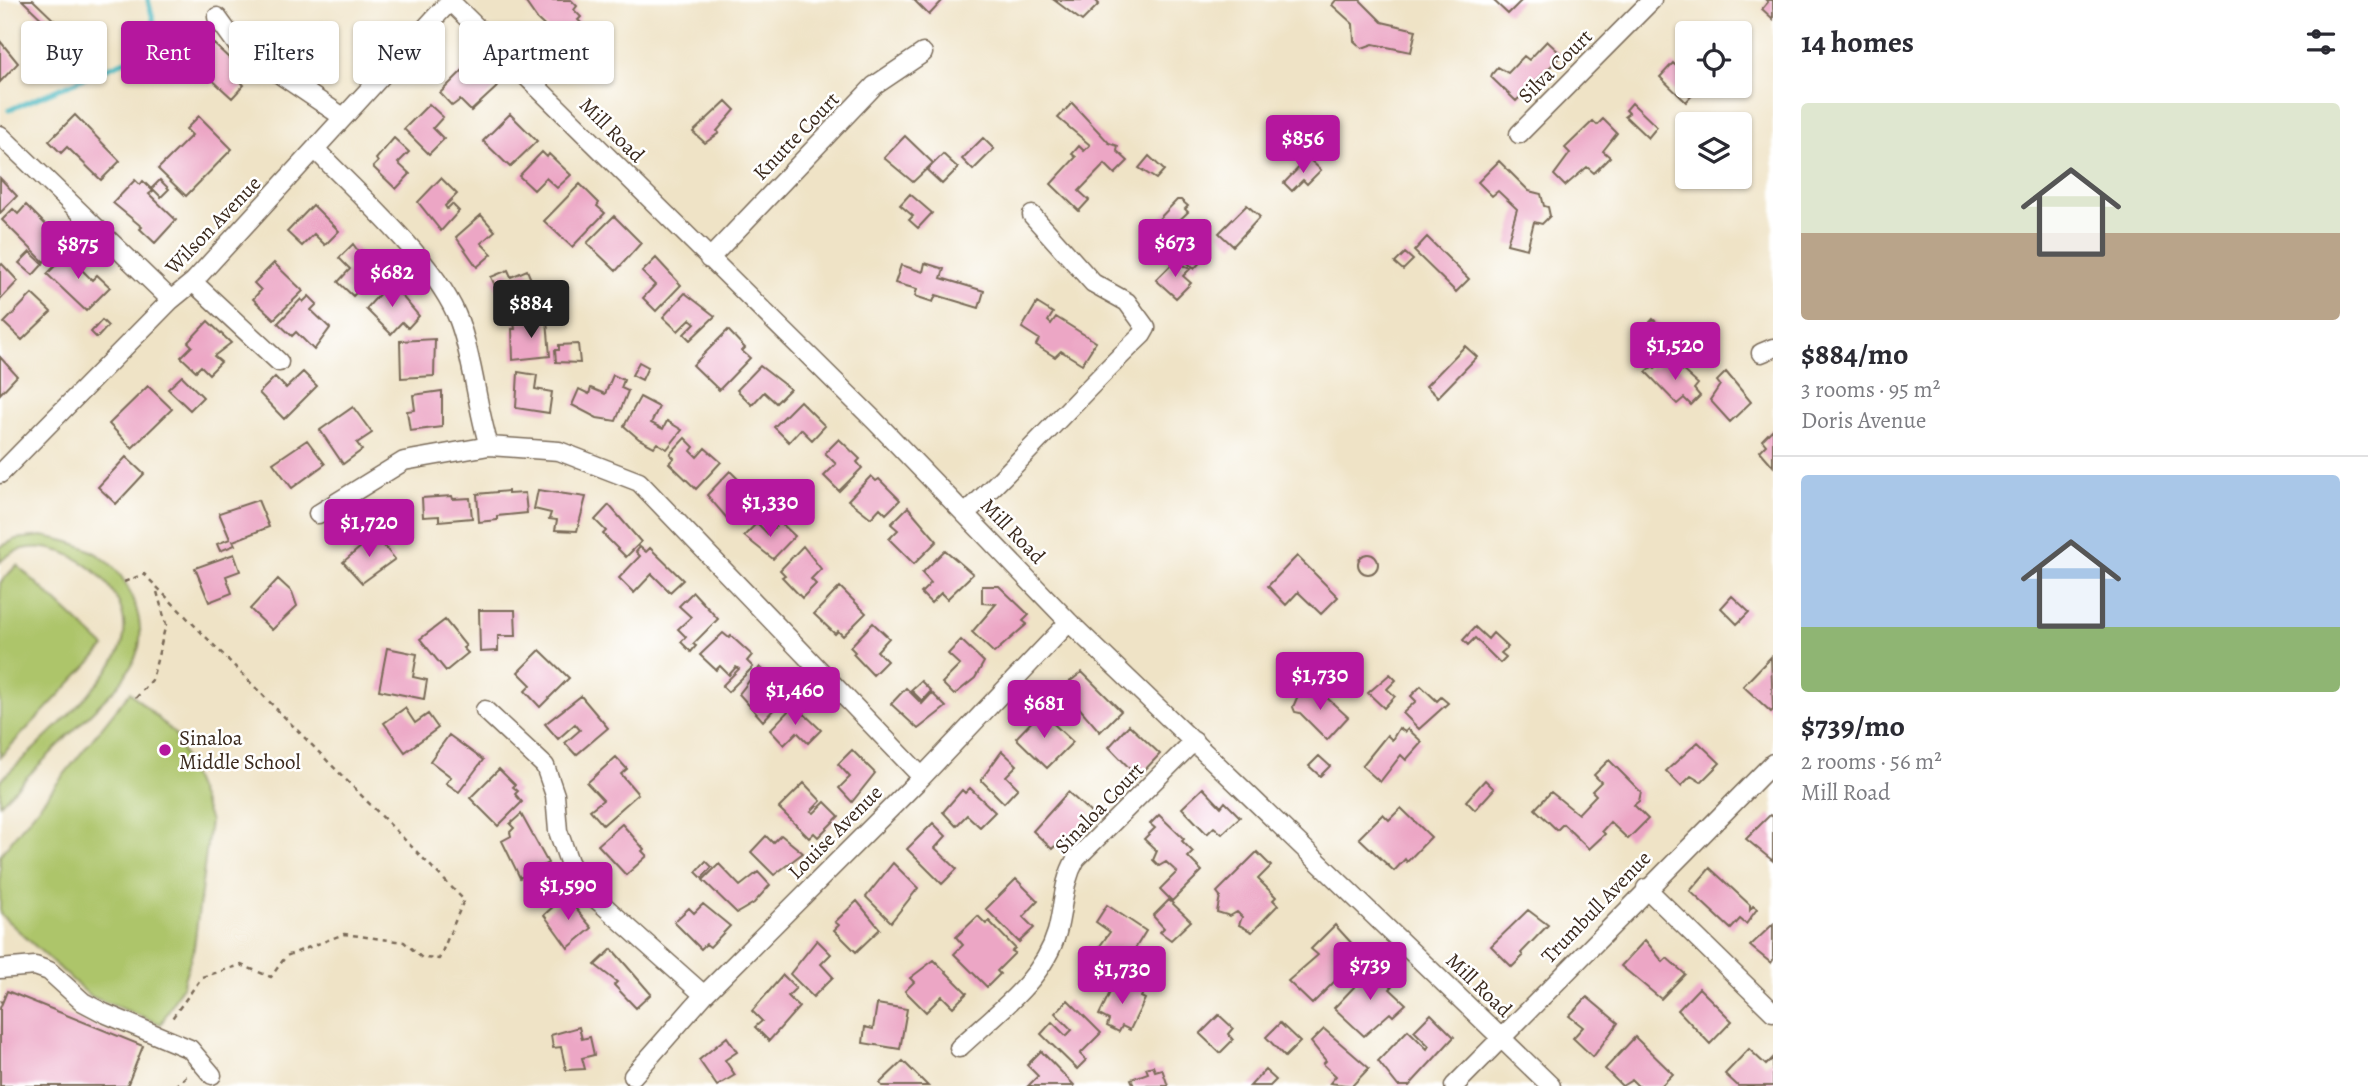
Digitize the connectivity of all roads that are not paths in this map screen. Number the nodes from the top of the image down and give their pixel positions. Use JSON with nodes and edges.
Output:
{"nodes":[{"id":1,"x":1652,"y":0,"type":"edge"},
{"id":2,"x":450,"y":1,"type":"edge"},
{"id":3,"x":217,"y":17,"type":"dead end"},
{"id":4,"x":923,"y":52,"type":"dead end"},
{"id":5,"x":343,"y":117,"type":"junction"},
{"id":6,"x":1519,"y":134,"type":"dead end"},
{"id":7,"x":0,"y":135,"type":"edge"},
{"id":8,"x":315,"y":149,"type":"junction"},
{"id":9,"x":1032,"y":215,"type":"dead end"},
{"id":10,"x":709,"y":258,"type":"junction"},
{"id":11,"x":193,"y":282,"type":"junction"},
{"id":12,"x":171,"y":300,"type":"junction"},
{"id":13,"x":279,"y":362,"type":"dead end"},
{"id":14,"x":489,"y":446,"type":"junction"},
{"id":15,"x":0,"y":447,"type":"edge"},
{"id":16,"x":13,"y":460,"type":"junction"},
{"id":17,"x":0,"y":474,"type":"edge"},
{"id":18,"x":318,"y":514,"type":"dead end"},
{"id":19,"x":965,"y":514,"type":"junction"},
{"id":20,"x":1069,"y":622,"type":"junction"},
{"id":21,"x":485,"y":710,"type":"dead end"},
{"id":22,"x":1194,"y":741,"type":"junction"},
{"id":23,"x":1773,"y":764,"type":"edge"},
{"id":24,"x":922,"y":777,"type":"junction"},
{"id":25,"x":1646,"y":888,"type":"junction"},
{"id":26,"x":0,"y":969,"type":"edge"},
{"id":27,"x":705,"y":995,"type":"junction"},
{"id":28,"x":1773,"y":1012,"type":"edge"},
{"id":29,"x":1501,"y":1038,"type":"junction"},
{"id":30,"x":959,"y":1048,"type":"dead end"},
{"id":31,"x":212,"y":1075,"type":"dead end"},
{"id":32,"x":634,"y":1076,"type":"dead end"},
{"id":33,"x":1454,"y":1086,"type":"edge"},
{"id":34,"x":1551,"y":1086,"type":"edge"}],
"edges":[{"from":1,"to":6,"type":"street","name":"Silva Court"},
{"from":2,"to":5,"type":"street","name":"Wilson Avenue"},
{"from":2,"to":10,"type":"street","name":"Mill Road"},
{"from":3,"to":5,"type":"street"},
{"from":4,"to":10,"type":"street","name":"Knutte Court"},
{"from":5,"to":8,"type":"street","name":"Wilson Avenue"},
{"from":7,"to":12,"type":"street"},
{"from":8,"to":11,"type":"street","name":"Wilson Avenue"},
{"from":8,"to":14,"type":"street"},
{"from":9,"to":19,"type":"street"},
{"from":10,"to":19,"type":"street","name":"Mill Road"},
{"from":11,"to":12,"type":"street","name":"Wilson Avenue"},
{"from":11,"to":13,"type":"street"},
{"from":12,"to":16,"type":"street","name":"Wilson Avenue"},
{"from":14,"to":18,"type":"street"},
{"from":14,"to":24,"type":"street"},
{"from":15,"to":16,"type":"street"},
{"from":16,"to":17,"type":"street","name":"Wilson Avenue"},
{"from":19,"to":20,"type":"street","name":"Mill Road"},
{"from":20,"to":22,"type":"street","name":"Mill Road"},
{"from":20,"to":24,"type":"street","name":"Louise Avenue"},
{"from":21,"to":27,"type":"street"},
{"from":22,"to":29,"type":"street","name":"Mill Road"},
{"from":22,"to":30,"type":"street","name":"Sinaloa Court"},
{"from":23,"to":25,"type":"street","name":"Trumbull Avenue"},
{"from":24,"to":27,"type":"street","name":"Louise Avenue"},
{"from":25,"to":28,"type":"street"},
{"from":25,"to":29,"type":"street","name":"Trumbull Avenue"},
{"from":26,"to":31,"type":"street"},
{"from":27,"to":32,"type":"street","name":"Louise Avenue"},
{"from":29,"to":33,"type":"street","name":"Trumbull Avenue"},
{"from":29,"to":34,"type":"street","name":"Mill Road"}]}
